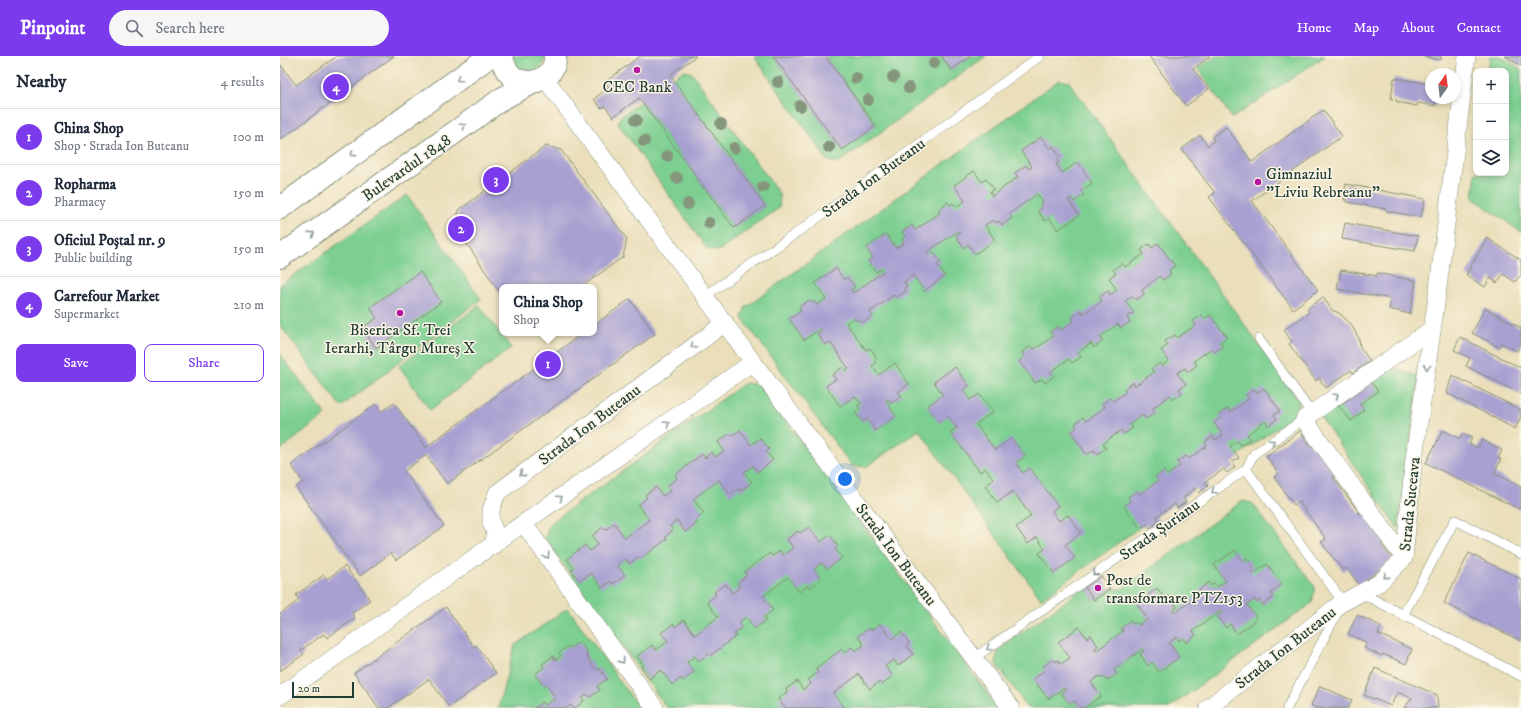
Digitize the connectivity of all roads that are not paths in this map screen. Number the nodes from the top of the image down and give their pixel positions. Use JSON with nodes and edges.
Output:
{"nodes":[{"id":1,"x":490,"y":56,"type":"edge"},
{"id":2,"x":502,"y":56,"type":"edge"},
{"id":3,"x":1040,"y":56,"type":"edge"},
{"id":4,"x":1467,"y":56,"type":"edge"},
{"id":5,"x":551,"y":68,"type":"edge"},
{"id":6,"x":280,"y":208,"type":"edge"},
{"id":7,"x":280,"y":257,"type":"edge"},
{"id":8,"x":705,"y":296,"type":"junction"},
{"id":9,"x":725,"y":323,"type":"junction"},
{"id":10,"x":1432,"y":329,"type":"junction"},
{"id":11,"x":1259,"y":339,"type":"dead end"},
{"id":12,"x":753,"y":362,"type":"junction"},
{"id":13,"x":1308,"y":416,"type":"junction"},
{"id":14,"x":1246,"y":469,"type":"junction"},
{"id":15,"x":524,"y":524,"type":"junction"},
{"id":16,"x":494,"y":545,"type":"junction"},
{"id":17,"x":1521,"y":554,"type":"edge"},
{"id":18,"x":1404,"y":558,"type":"junction"},
{"id":19,"x":1363,"y":592,"type":"junction"},
{"id":20,"x":1343,"y":602,"type":"junction"},
{"id":21,"x":1403,"y":615,"type":"junction"},
{"id":22,"x":974,"y":658,"type":"junction"},
{"id":23,"x":1521,"y":676,"type":"edge"},
{"id":24,"x":280,"y":696,"type":"edge"},
{"id":25,"x":656,"y":708,"type":"edge"},
{"id":26,"x":1011,"y":708,"type":"edge"},
{"id":27,"x":1208,"y":708,"type":"edge"},
{"id":28,"x":1287,"y":708,"type":"edge"}],
"edges":[{"from":1,"to":6,"type":"street","one_way":true},
{"from":2,"to":5,"type":"street"},
{"from":3,"to":8,"type":"lane","name":"Strada Ion Buteanu"},
{"from":4,"to":10,"type":"street","name":"Strada Suceava"},
{"from":7,"to":5,"type":"street","name":"Bulevardul 1848","one_way":true},
{"from":5,"to":8,"type":"street","name":"Strada Ion Buteanu"},
{"from":8,"to":9,"type":"street","name":"Strada Ion Buteanu"},
{"from":9,"to":12,"type":"street","name":"Strada Ion Buteanu"},
{"from":9,"to":16,"type":"street","name":"Strada Ion Buteanu","one_way":true},
{"from":13,"to":10,"type":"street","one_way":true},
{"from":10,"to":18,"type":"street","name":"Strada Suceava","one_way":true},
{"from":11,"to":13,"type":"lane"},
{"from":15,"to":12,"type":"street","one_way":true},
{"from":12,"to":22,"type":"street","name":"Strada Ion Buteanu"},
{"from":14,"to":13,"type":"lane","one_way":true},
{"from":13,"to":18,"type":"street"},
{"from":14,"to":20,"type":"lane"},
{"from":14,"to":22,"type":"lane","name":"Strada Șurianu","one_way":true},
{"from":15,"to":16,"type":"street"},
{"from":15,"to":25,"type":"street","one_way":true},
{"from":16,"to":24,"type":"street"},
{"from":17,"to":21,"type":"lane"},
{"from":18,"to":19,"type":"street","name":"Strada Suceava","one_way":true},
{"from":19,"to":20,"type":"street","name":"Strada Suceava"},
{"from":19,"to":21,"type":"lane"},
{"from":20,"to":27,"type":"street","name":"Strada Ion Buteanu"},
{"from":20,"to":28,"type":"lane"},
{"from":21,"to":23,"type":"lane"},
{"from":22,"to":26,"type":"street","name":"Strada Ion Buteanu"}]}
